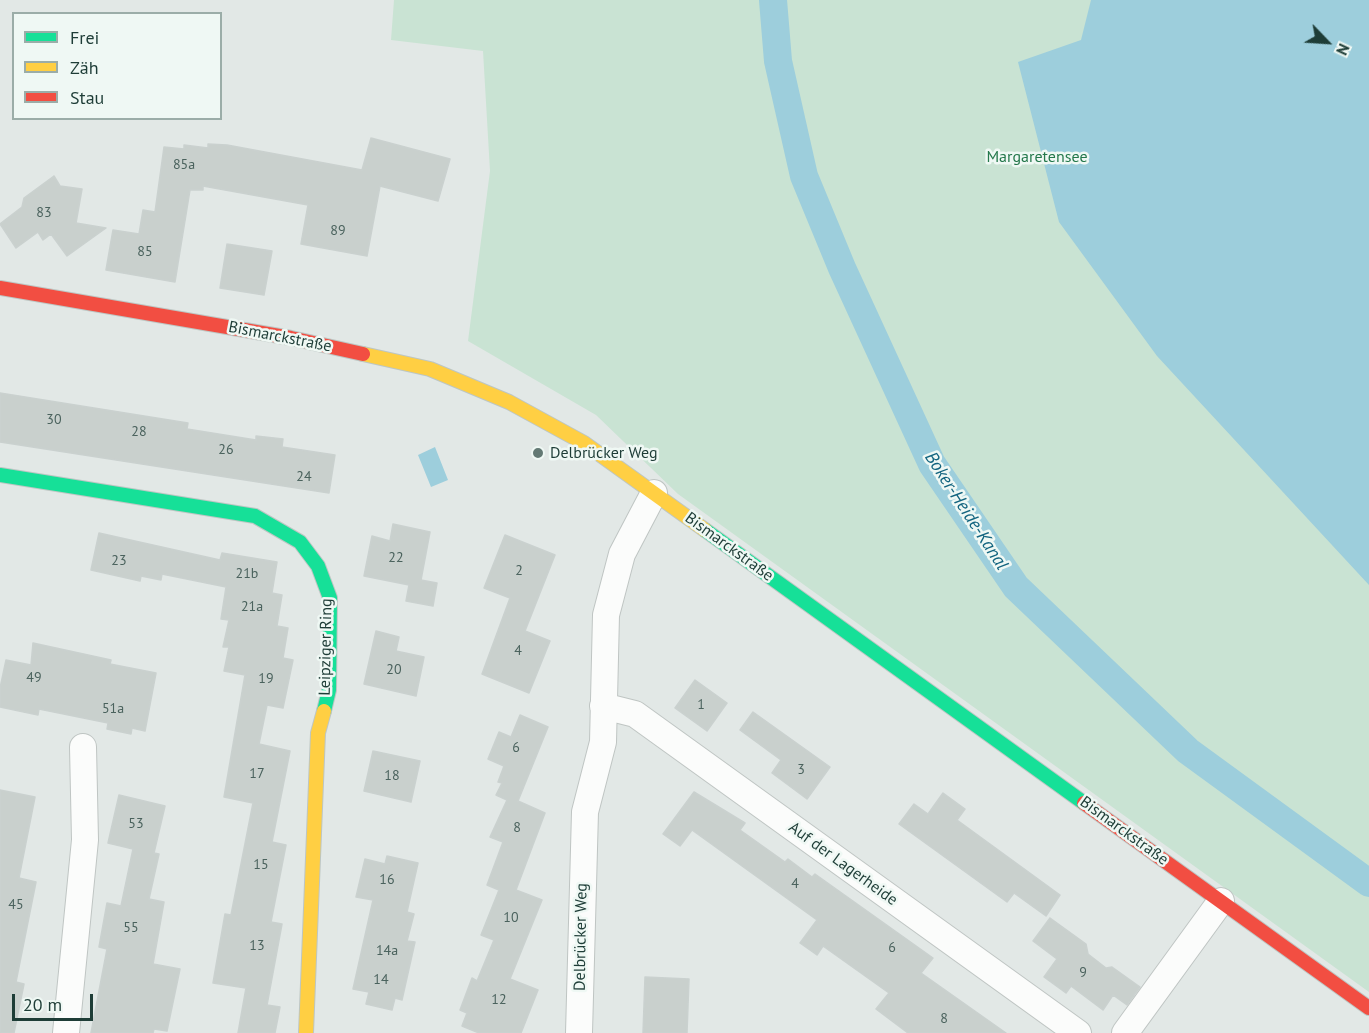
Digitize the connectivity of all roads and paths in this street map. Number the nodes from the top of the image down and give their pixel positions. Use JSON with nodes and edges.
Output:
{"nodes":[{"id":1,"x":0,"y":288,"type":"edge"},
{"id":2,"x":0,"y":475,"type":"edge"},
{"id":3,"x":654,"y":493,"type":"junction"},
{"id":4,"x":603,"y":706,"type":"junction"},
{"id":5,"x":83,"y":747,"type":"dead end"},
{"id":6,"x":1221,"y":901,"type":"junction"},
{"id":7,"x":1369,"y":1008,"type":"edge"},
{"id":8,"x":66,"y":1033,"type":"edge"},
{"id":9,"x":306,"y":1033,"type":"edge"},
{"id":10,"x":579,"y":1033,"type":"edge"},
{"id":11,"x":1078,"y":1033,"type":"edge"},
{"id":12,"x":1125,"y":1033,"type":"edge"}],
"edges":[{"from":1,"to":3,"type":"main road","name":"Bismarckstraße"},
{"from":2,"to":9,"type":"main road","name":"Leipziger Ring"},
{"from":3,"to":4,"type":"street","name":"Delbrücker Weg"},
{"from":3,"to":6,"type":"main road","name":"Bismarckstraße"},
{"from":4,"to":10,"type":"street","name":"Delbrücker Weg"},
{"from":4,"to":11,"type":"street","name":"Auf der Lagerheide"},
{"from":5,"to":8,"type":"street"},
{"from":6,"to":7,"type":"main road","name":"Bismarckstraße"},
{"from":6,"to":12,"type":"street"}]}
